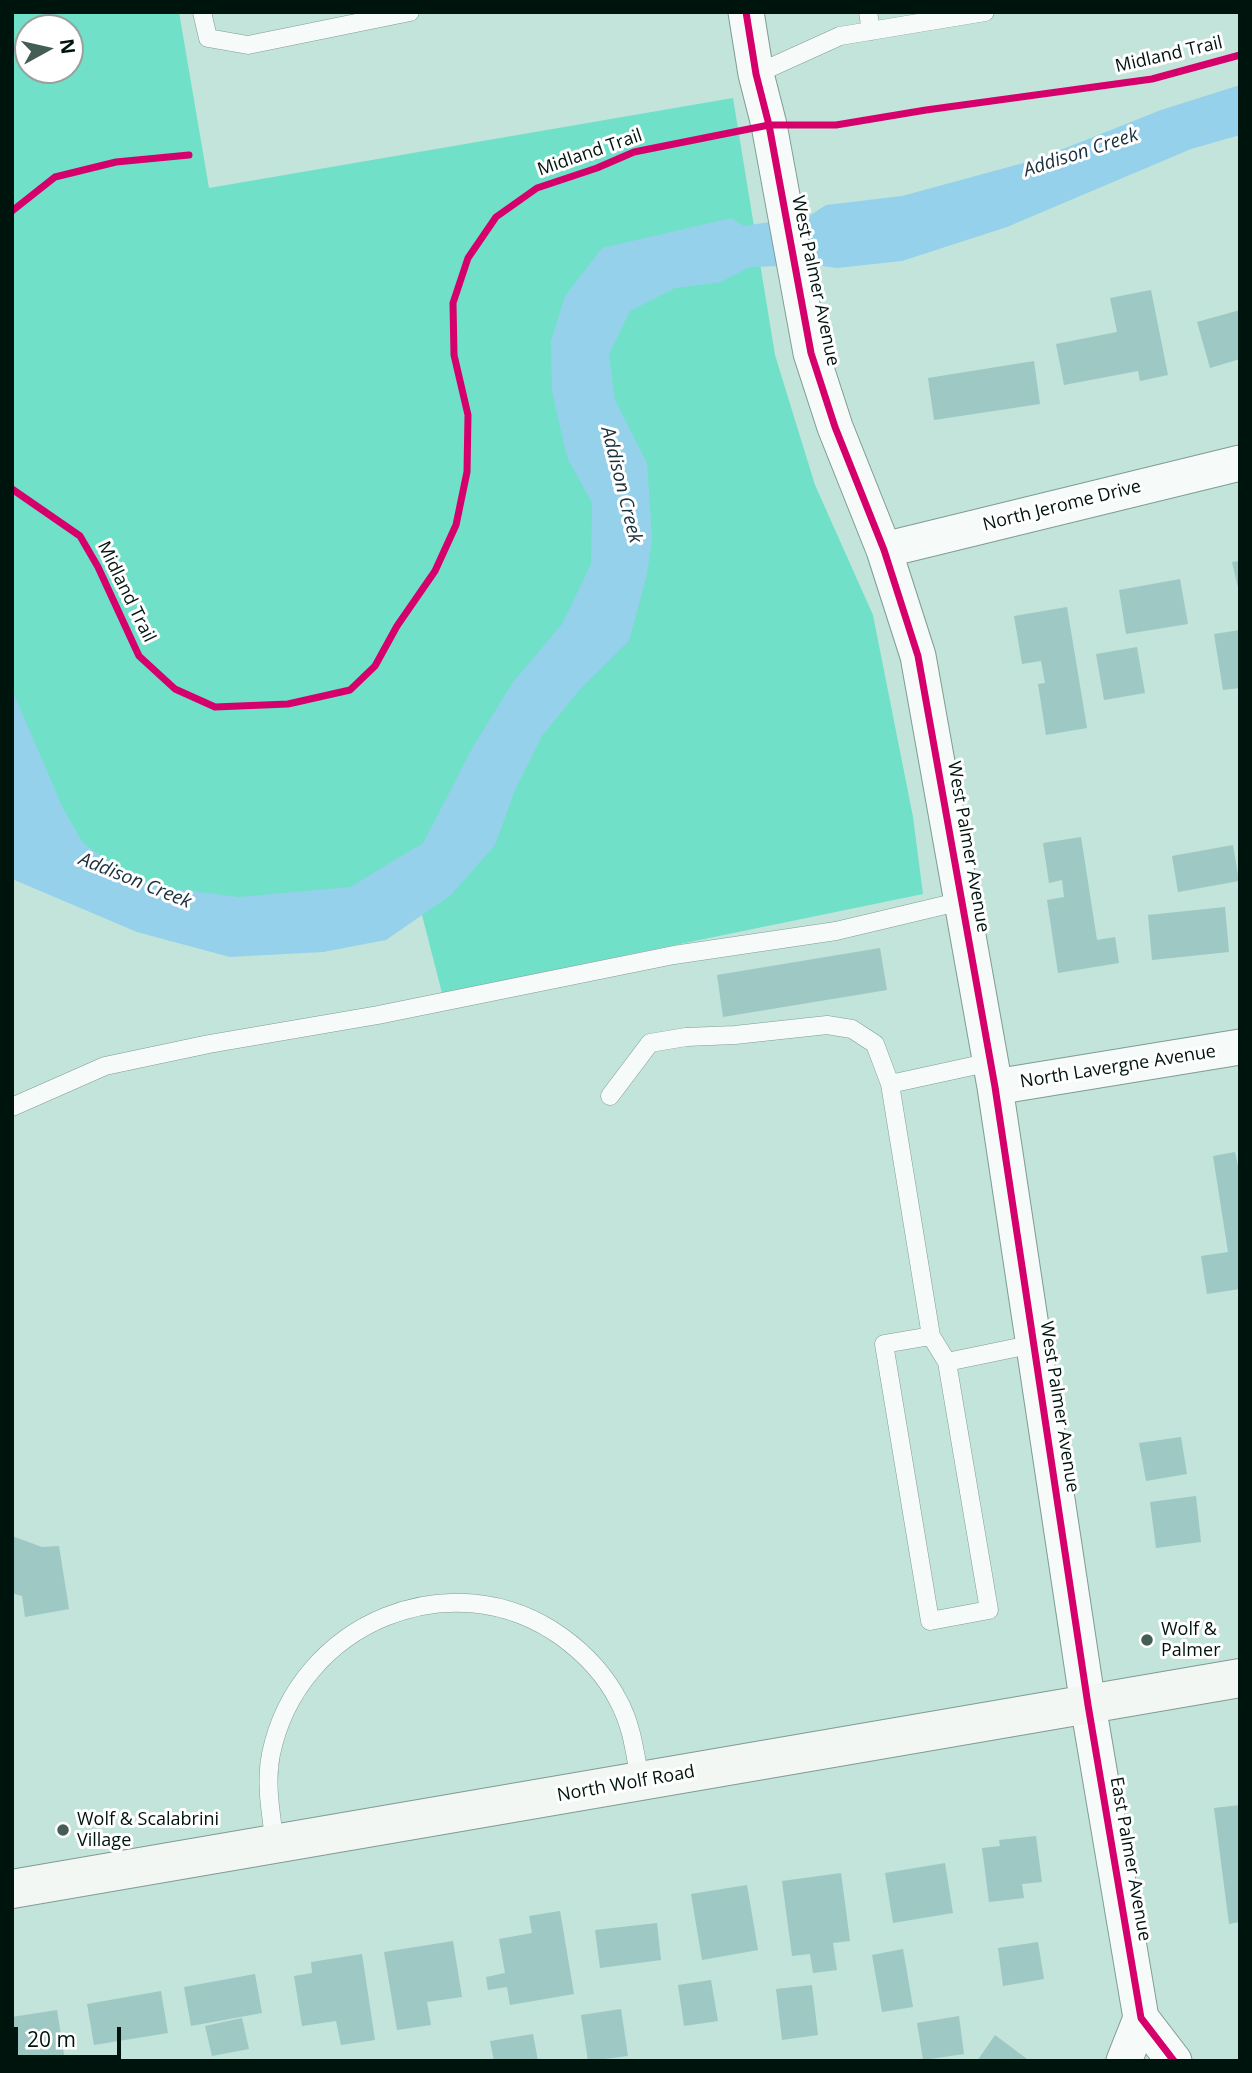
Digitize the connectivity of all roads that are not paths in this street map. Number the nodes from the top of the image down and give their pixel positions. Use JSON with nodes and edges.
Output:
{"nodes":[{"id":1,"x":202,"y":12,"type":"edge"},
{"id":2,"x":410,"y":12,"type":"edge"},
{"id":3,"x":746,"y":12,"type":"edge"},
{"id":4,"x":868,"y":12,"type":"edge"},
{"id":5,"x":985,"y":12,"type":"edge"},
{"id":6,"x":871,"y":31,"type":"junction"},
{"id":7,"x":756,"y":75,"type":"junction"},
{"id":8,"x":1240,"y":463,"type":"edge"},
{"id":9,"x":884,"y":550,"type":"junction"},
{"id":10,"x":962,"y":901,"type":"junction"},
{"id":11,"x":1240,"y":1047,"type":"edge"},
{"id":12,"x":993,"y":1075,"type":"junction"},
{"id":13,"x":890,"y":1084,"type":"junction"},
{"id":14,"x":610,"y":1096,"type":"dead end"},
{"id":15,"x":12,"y":1107,"type":"edge"},
{"id":16,"x":931,"y":1336,"type":"junction"},
{"id":17,"x":1034,"y":1345,"type":"junction"},
{"id":18,"x":947,"y":1362,"type":"junction"},
{"id":19,"x":1240,"y":1678,"type":"edge"},
{"id":20,"x":1088,"y":1704,"type":"junction"},
{"id":21,"x":640,"y":1781,"type":"junction"},
{"id":22,"x":275,"y":1844,"type":"junction"},
{"id":23,"x":12,"y":1889,"type":"edge"},
{"id":24,"x":1141,"y":2018,"type":"junction"},
{"id":25,"x":1124,"y":2061,"type":"edge"},
{"id":26,"x":1174,"y":2061,"type":"edge"}],
"edges":[{"from":1,"to":2,"type":"lane"},
{"from":3,"to":7,"type":"street","name":"West Palmer Avenue"},
{"from":4,"to":6,"type":"lane"},
{"from":5,"to":6,"type":"lane"},
{"from":6,"to":7,"type":"lane"},
{"from":7,"to":9,"type":"street","name":"West Palmer Avenue"},
{"from":8,"to":9,"type":"street","name":"North Jerome Drive"},
{"from":9,"to":10,"type":"street","name":"West Palmer Avenue"},
{"from":10,"to":12,"type":"street","name":"West Palmer Avenue"},
{"from":10,"to":15,"type":"lane"},
{"from":11,"to":12,"type":"street","name":"North Lavergne Avenue"},
{"from":12,"to":13,"type":"lane"},
{"from":12,"to":17,"type":"street","name":"West Palmer Avenue"},
{"from":13,"to":14,"type":"lane"},
{"from":13,"to":16,"type":"lane"},
{"from":16,"to":18,"type":"lane"},
{"from":16,"to":18,"type":"lane"},
{"from":17,"to":18,"type":"lane"},
{"from":17,"to":20,"type":"street","name":"West Palmer Avenue"},
{"from":19,"to":20,"type":"main road","name":"North Wolf Road"},
{"from":20,"to":21,"type":"main road","name":"North Wolf Road"},
{"from":20,"to":24,"type":"street","name":"East Palmer Avenue"},
{"from":21,"to":22,"type":"main road","name":"North Wolf Road"},
{"from":21,"to":22,"type":"lane"},
{"from":22,"to":23,"type":"main road","name":"North Wolf Road"},
{"from":24,"to":25,"type":"street"},
{"from":24,"to":26,"type":"street"}]}
